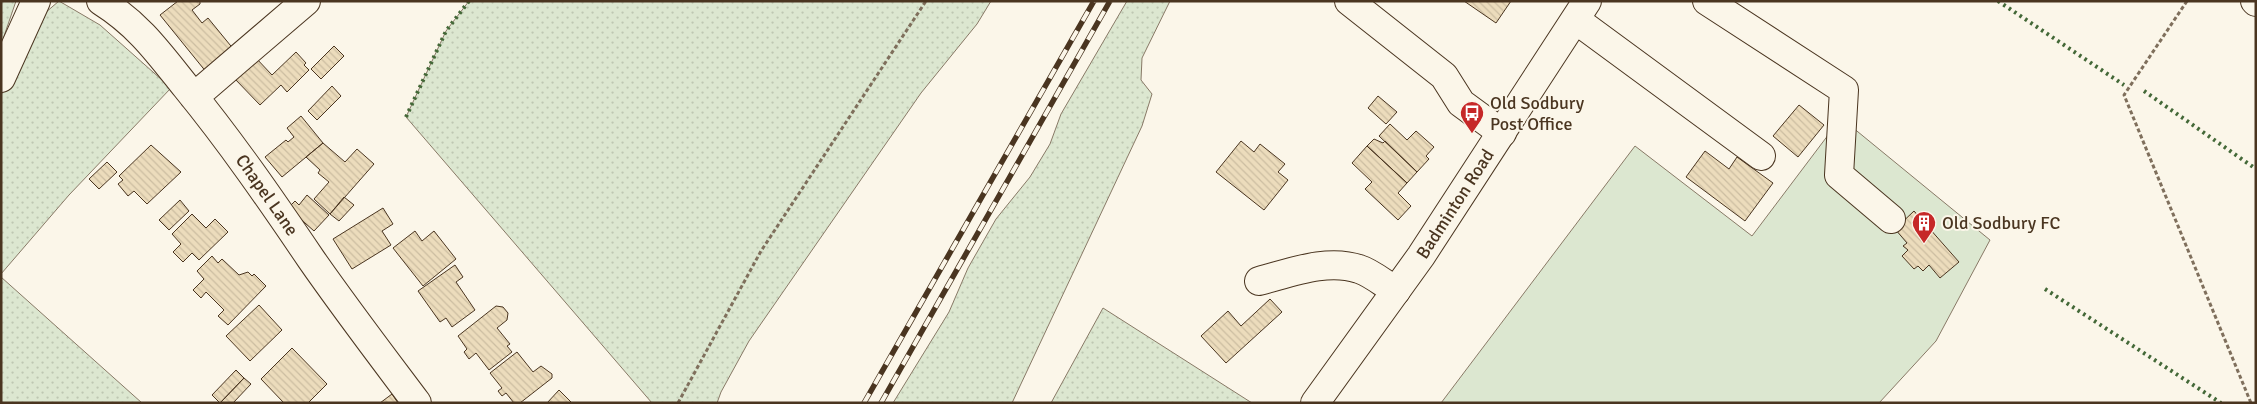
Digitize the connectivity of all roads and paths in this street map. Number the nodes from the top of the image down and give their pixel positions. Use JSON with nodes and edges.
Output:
{"nodes":[{"id":1,"x":36,"y":1,"type":"edge"},
{"id":2,"x":101,"y":1,"type":"edge"},
{"id":3,"x":306,"y":1,"type":"edge"},
{"id":4,"x":926,"y":1,"type":"edge"},
{"id":5,"x":1349,"y":1,"type":"edge"},
{"id":6,"x":1707,"y":1,"type":"edge"},
{"id":7,"x":2187,"y":1,"type":"edge"},
{"id":8,"x":1582,"y":11,"type":"edge"},
{"id":9,"x":1,"y":78,"type":"edge"},
{"id":10,"x":194,"y":97,"type":"junction"},
{"id":11,"x":1502,"y":133,"type":"junction"},
{"id":12,"x":1761,"y":156,"type":"dead end"},
{"id":13,"x":1891,"y":219,"type":"dead end"},
{"id":14,"x":1259,"y":281,"type":"dead end"},
{"id":15,"x":1396,"y":291,"type":"junction"},
{"id":16,"x":417,"y":403,"type":"edge"},
{"id":17,"x":678,"y":403,"type":"edge"},
{"id":18,"x":1315,"y":403,"type":"edge"},
{"id":19,"x":2251,"y":403,"type":"edge"}],
"edges":[{"from":1,"to":9,"type":"street"},
{"from":2,"to":10,"type":"street","name":"Chapel Lane"},
{"from":3,"to":10,"type":"street"},
{"from":4,"to":17,"type":"path"},
{"from":5,"to":11,"type":"street"},
{"from":6,"to":13,"type":"street"},
{"from":7,"to":19,"type":"path"},
{"from":8,"to":11,"type":"street","name":"Badminton Road"},
{"from":8,"to":12,"type":"street"},
{"from":10,"to":16,"type":"street","name":"Chapel Lane"},
{"from":11,"to":15,"type":"street","name":"Badminton Road"},
{"from":14,"to":15,"type":"street"},
{"from":15,"to":18,"type":"street","name":"Badminton Road"}]}
